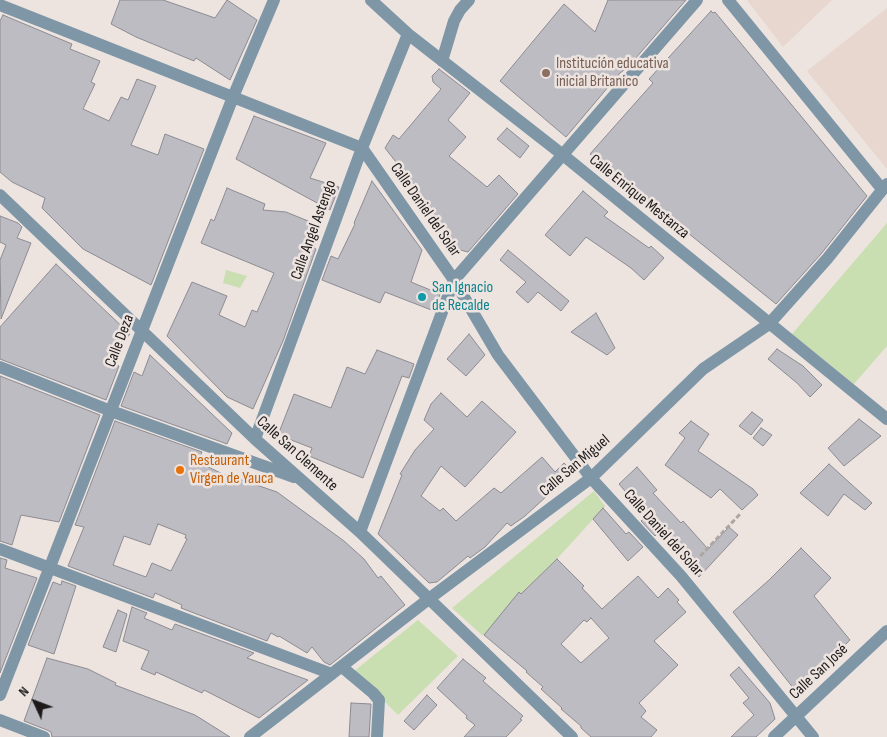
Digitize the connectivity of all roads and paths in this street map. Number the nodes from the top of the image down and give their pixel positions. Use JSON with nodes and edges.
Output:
{"nodes":[{"id":1,"x":274,"y":0,"type":"edge"},
{"id":2,"x":371,"y":0,"type":"edge"},
{"id":3,"x":470,"y":0,"type":"edge"},
{"id":4,"x":697,"y":0,"type":"edge"},
{"id":5,"x":728,"y":0,"type":"edge"},
{"id":6,"x":0,"y":5,"type":"edge"},
{"id":7,"x":408,"y":34,"type":"junction"},
{"id":8,"x":442,"y":61,"type":"junction"},
{"id":9,"x":233,"y":97,"type":"junction"},
{"id":10,"x":362,"y":148,"type":"junction"},
{"id":11,"x":563,"y":155,"type":"junction"},
{"id":12,"x":885,"y":187,"type":"edge"},
{"id":13,"x":0,"y":195,"type":"edge"},
{"id":14,"x":454,"y":280,"type":"junction"},
{"id":15,"x":769,"y":324,"type":"junction"},
{"id":16,"x":142,"y":332,"type":"junction"},
{"id":17,"x":0,"y":367,"type":"edge"},
{"id":18,"x":111,"y":411,"type":"junction"},
{"id":19,"x":887,"y":420,"type":"edge"},
{"id":20,"x":255,"y":439,"type":"junction"},
{"id":21,"x":591,"y":478,"type":"junction"},
{"id":22,"x":301,"y":479,"type":"junction"},
{"id":23,"x":741,"y":513,"type":"dead end"},
{"id":24,"x":360,"y":532,"type":"junction"},
{"id":25,"x":0,"y":549,"type":"edge"},
{"id":26,"x":49,"y":569,"type":"junction"},
{"id":27,"x":681,"y":576,"type":"junction"},
{"id":28,"x":430,"y":598,"type":"junction"},
{"id":29,"x":887,"y":631,"type":"edge"},
{"id":30,"x":337,"y":671,"type":"junction"},
{"id":31,"x":0,"y":696,"type":"edge"},
{"id":32,"x":796,"y":717,"type":"junction"},
{"id":33,"x":0,"y":720,"type":"edge"},
{"id":34,"x":44,"y":737,"type":"edge"},
{"id":35,"x":250,"y":737,"type":"edge"},
{"id":36,"x":377,"y":737,"type":"edge"},
{"id":37,"x":572,"y":737,"type":"edge"},
{"id":38,"x":774,"y":737,"type":"edge"},
{"id":39,"x":813,"y":737,"type":"edge"}],
"edges":[{"from":1,"to":9,"type":"street","name":"Calle Deza"},
{"from":2,"to":7,"type":"street","name":"Calle Enrique Mestanza"},
{"from":3,"to":8,"type":"street"},
{"from":4,"to":11,"type":"street"},
{"from":5,"to":12,"type":"street"},
{"from":6,"to":9,"type":"street"},
{"from":7,"to":8,"type":"street","name":"Calle Enrique Mestanza"},
{"from":7,"to":10,"type":"street","name":"Calle Angel Astengo"},
{"from":8,"to":11,"type":"street","name":"Calle Enrique Mestanza"},
{"from":9,"to":10,"type":"street"},
{"from":9,"to":16,"type":"street","name":"Calle Deza"},
{"from":10,"to":14,"type":"street","name":"Calle Daniel del Solar"},
{"from":10,"to":20,"type":"street","name":"Calle Angel Astengo"},
{"from":11,"to":14,"type":"street"},
{"from":11,"to":15,"type":"street","name":"Calle Enrique Mestanza"},
{"from":12,"to":15,"type":"street","name":"Calle San Miguel"},
{"from":13,"to":16,"type":"street","name":"Calle San Clemente"},
{"from":14,"to":21,"type":"street","name":"Calle Daniel del Solar"},
{"from":14,"to":24,"type":"street"},
{"from":15,"to":19,"type":"street","name":"Calle Enrique Mestanza"},
{"from":15,"to":21,"type":"street","name":"Calle San Miguel"},
{"from":16,"to":18,"type":"street","name":"Calle Deza"},
{"from":16,"to":20,"type":"street","name":"Calle San Clemente"},
{"from":17,"to":18,"type":"street"},
{"from":18,"to":22,"type":"street"},
{"from":18,"to":26,"type":"street","name":"Calle Deza"},
{"from":20,"to":22,"type":"street","name":"Calle San Clemente"},
{"from":21,"to":27,"type":"street","name":"Calle Daniel del Solar"},
{"from":21,"to":28,"type":"street","name":"Calle San Miguel"},
{"from":22,"to":24,"type":"street","name":"Calle San Clemente"},
{"from":23,"to":27,"type":"path"},
{"from":24,"to":28,"type":"street","name":"Calle San Clemente"},
{"from":25,"to":26,"type":"street"},
{"from":26,"to":30,"type":"street"},
{"from":26,"to":31,"type":"street","name":"Calle Deza"},
{"from":27,"to":32,"type":"street","name":"Calle Daniel del Solar"},
{"from":28,"to":30,"type":"street","name":"Calle San Miguel"},
{"from":28,"to":37,"type":"street","name":"Calle San Clemente"},
{"from":29,"to":32,"type":"street","name":"Calle San José"},
{"from":30,"to":35,"type":"street","name":"Calle San Miguel"},
{"from":30,"to":36,"type":"street"},
{"from":32,"to":38,"type":"street","name":"Calle San José"},
{"from":32,"to":39,"type":"street","name":"Calle Daniel del Solar"},
{"from":33,"to":34,"type":"street"}]}
